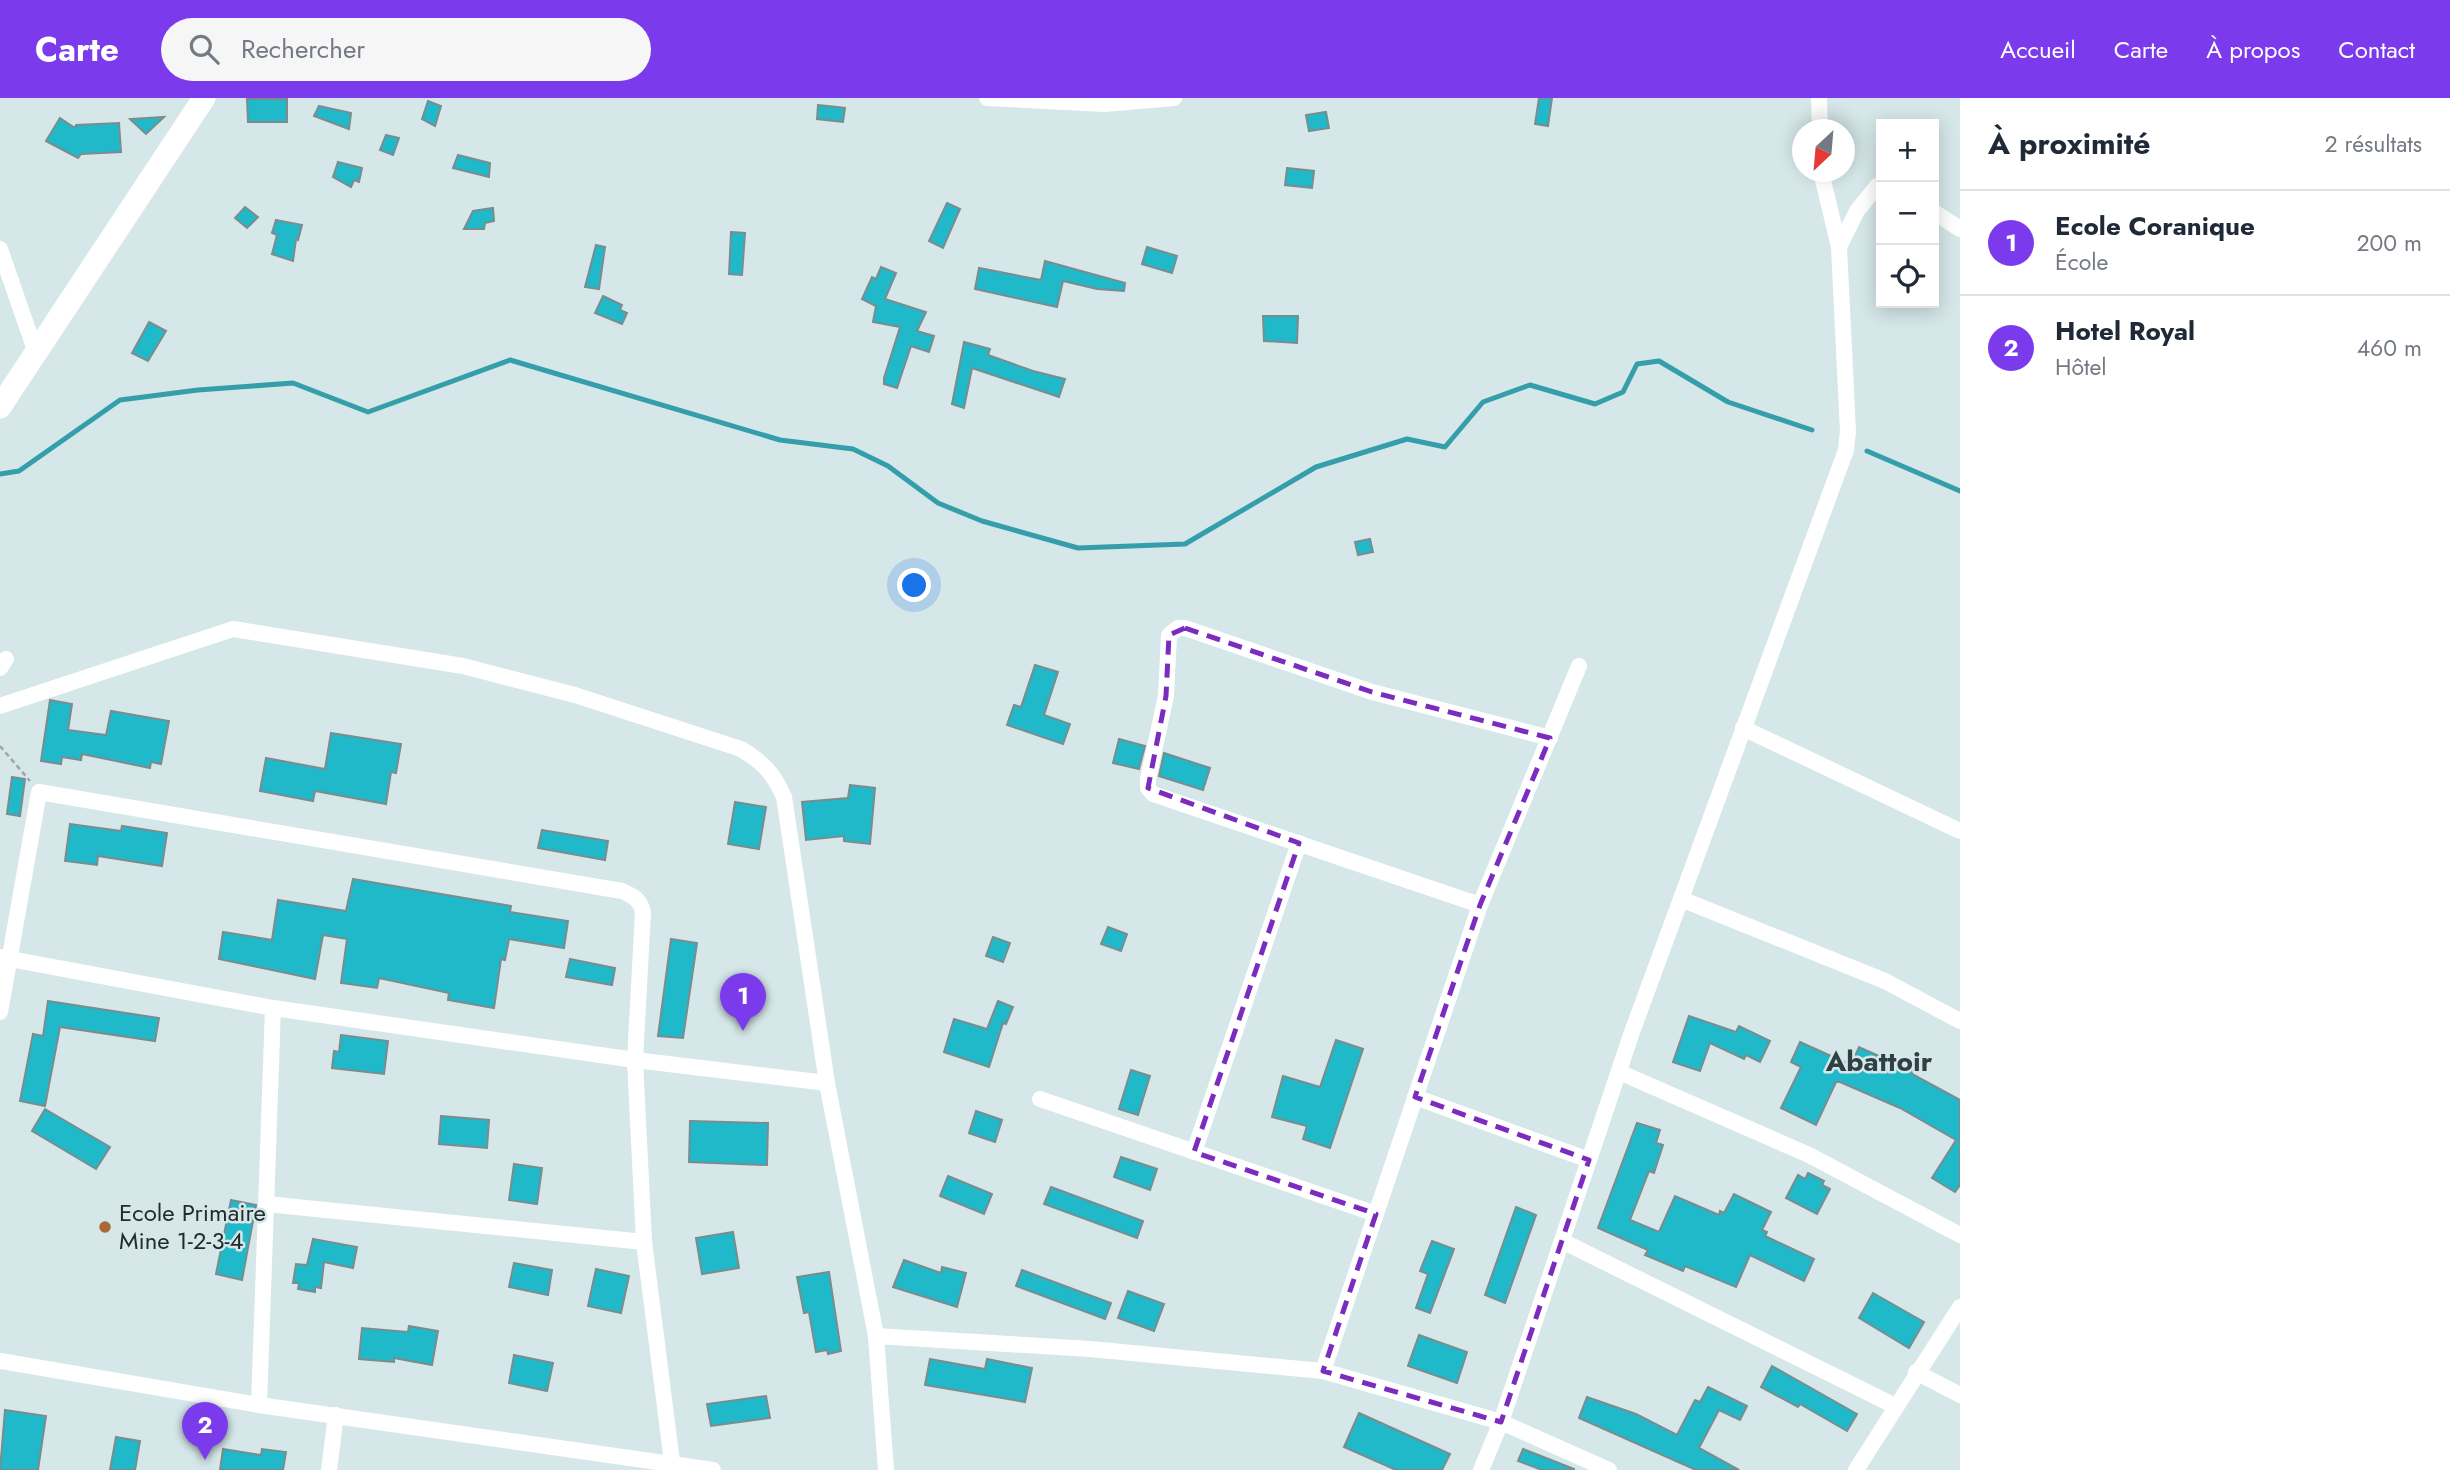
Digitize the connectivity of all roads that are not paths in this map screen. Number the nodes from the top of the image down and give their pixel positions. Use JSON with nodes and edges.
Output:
{"nodes":[{"id":1,"x":204,"y":98,"type":"edge"},
{"id":2,"x":987,"y":98,"type":"edge"},
{"id":3,"x":1174,"y":98,"type":"edge"},
{"id":4,"x":1819,"y":98,"type":"edge"},
{"id":5,"x":1106,"y":101,"type":"edge"},
{"id":6,"x":1820,"y":119,"type":"edge"},
{"id":7,"x":1823,"y":182,"type":"edge"},
{"id":8,"x":1876,"y":187,"type":"edge"},
{"id":9,"x":1939,"y":215,"type":"edge"},
{"id":10,"x":1960,"y":229,"type":"edge"},
{"id":11,"x":1839,"y":247,"type":"junction"},
{"id":12,"x":0,"y":249,"type":"edge"},
{"id":13,"x":36,"y":350,"type":"junction"},
{"id":14,"x":0,"y":407,"type":"edge"},
{"id":15,"x":1579,"y":666,"type":"dead end"},
{"id":16,"x":0,"y":706,"type":"edge"},
{"id":17,"x":1743,"y":728,"type":"junction"},
{"id":18,"x":1550,"y":738,"type":"junction"},
{"id":19,"x":1960,"y":831,"type":"edge"},
{"id":20,"x":1299,"y":843,"type":"junction"},
{"id":21,"x":1681,"y":899,"type":"junction"},
{"id":22,"x":1480,"y":905,"type":"junction"},
{"id":23,"x":4,"y":958,"type":"edge"},
{"id":24,"x":273,"y":1008,"type":"junction"},
{"id":25,"x":0,"y":1012,"type":"edge"},
{"id":26,"x":1960,"y":1021,"type":"edge"},
{"id":27,"x":635,"y":1060,"type":"junction"},
{"id":28,"x":1619,"y":1072,"type":"junction"},
{"id":29,"x":827,"y":1083,"type":"junction"},
{"id":30,"x":1415,"y":1097,"type":"junction"},
{"id":31,"x":1040,"y":1099,"type":"dead end"},
{"id":32,"x":1194,"y":1152,"type":"junction"},
{"id":33,"x":1589,"y":1160,"type":"junction"},
{"id":34,"x":266,"y":1204,"type":"junction"},
{"id":35,"x":1376,"y":1214,"type":"junction"},
{"id":36,"x":1960,"y":1235,"type":"edge"},
{"id":37,"x":1562,"y":1241,"type":"junction"},
{"id":38,"x":644,"y":1242,"type":"junction"},
{"id":39,"x":1960,"y":1307,"type":"edge"},
{"id":40,"x":876,"y":1336,"type":"junction"},
{"id":41,"x":0,"y":1361,"type":"edge"},
{"id":42,"x":1323,"y":1371,"type":"junction"},
{"id":43,"x":1916,"y":1372,"type":"junction"},
{"id":44,"x":1960,"y":1395,"type":"edge"},
{"id":45,"x":259,"y":1405,"type":"junction"},
{"id":46,"x":1895,"y":1406,"type":"junction"},
{"id":47,"x":336,"y":1415,"type":"junction"},
{"id":48,"x":1502,"y":1422,"type":"junction"},
{"id":49,"x":672,"y":1462,"type":"junction"},
{"id":50,"x":329,"y":1470,"type":"edge"},
{"id":51,"x":713,"y":1470,"type":"edge"},
{"id":52,"x":886,"y":1470,"type":"edge"},
{"id":53,"x":1481,"y":1470,"type":"edge"},
{"id":54,"x":1609,"y":1470,"type":"edge"},
{"id":55,"x":1856,"y":1470,"type":"edge"}],
"edges":[{"from":1,"to":13,"type":"street"},
{"from":2,"to":5,"type":"street"},
{"from":3,"to":5,"type":"street"},
{"from":4,"to":6,"type":"street"},
{"from":7,"to":11,"type":"street"},
{"from":8,"to":11,"type":"street"},
{"from":9,"to":10,"type":"street"},
{"from":11,"to":17,"type":"street"},
{"from":12,"to":13,"type":"street"},
{"from":13,"to":14,"type":"street"},
{"from":15,"to":18,"type":"street"},
{"from":16,"to":29,"type":"street"},
{"from":17,"to":19,"type":"street"},
{"from":17,"to":21,"type":"street"},
{"from":18,"to":20,"type":"street"},
{"from":18,"to":22,"type":"street"},
{"from":20,"to":22,"type":"street"},
{"from":20,"to":32,"type":"street"},
{"from":21,"to":26,"type":"street"},
{"from":21,"to":28,"type":"street"},
{"from":22,"to":30,"type":"street"},
{"from":23,"to":24,"type":"street"},
{"from":23,"to":25,"type":"street"},
{"from":23,"to":27,"type":"street"},
{"from":24,"to":27,"type":"street"},
{"from":24,"to":34,"type":"street"},
{"from":27,"to":29,"type":"street"},
{"from":27,"to":38,"type":"street"},
{"from":28,"to":33,"type":"street"},
{"from":28,"to":36,"type":"street"},
{"from":29,"to":40,"type":"street"},
{"from":30,"to":33,"type":"street"},
{"from":30,"to":35,"type":"street"},
{"from":31,"to":32,"type":"street"},
{"from":32,"to":35,"type":"street"},
{"from":33,"to":37,"type":"street"},
{"from":34,"to":38,"type":"street"},
{"from":34,"to":45,"type":"street"},
{"from":35,"to":42,"type":"street"},
{"from":37,"to":46,"type":"street"},
{"from":37,"to":48,"type":"street"},
{"from":38,"to":49,"type":"street"},
{"from":39,"to":43,"type":"street"},
{"from":40,"to":42,"type":"street"},
{"from":40,"to":52,"type":"street"},
{"from":41,"to":45,"type":"street"},
{"from":42,"to":48,"type":"street"},
{"from":43,"to":44,"type":"street"},
{"from":43,"to":46,"type":"street"},
{"from":45,"to":47,"type":"street"},
{"from":46,"to":55,"type":"street"},
{"from":47,"to":49,"type":"street"},
{"from":47,"to":50,"type":"street"},
{"from":48,"to":53,"type":"street"},
{"from":48,"to":54,"type":"street"},
{"from":49,"to":51,"type":"street"}]}
